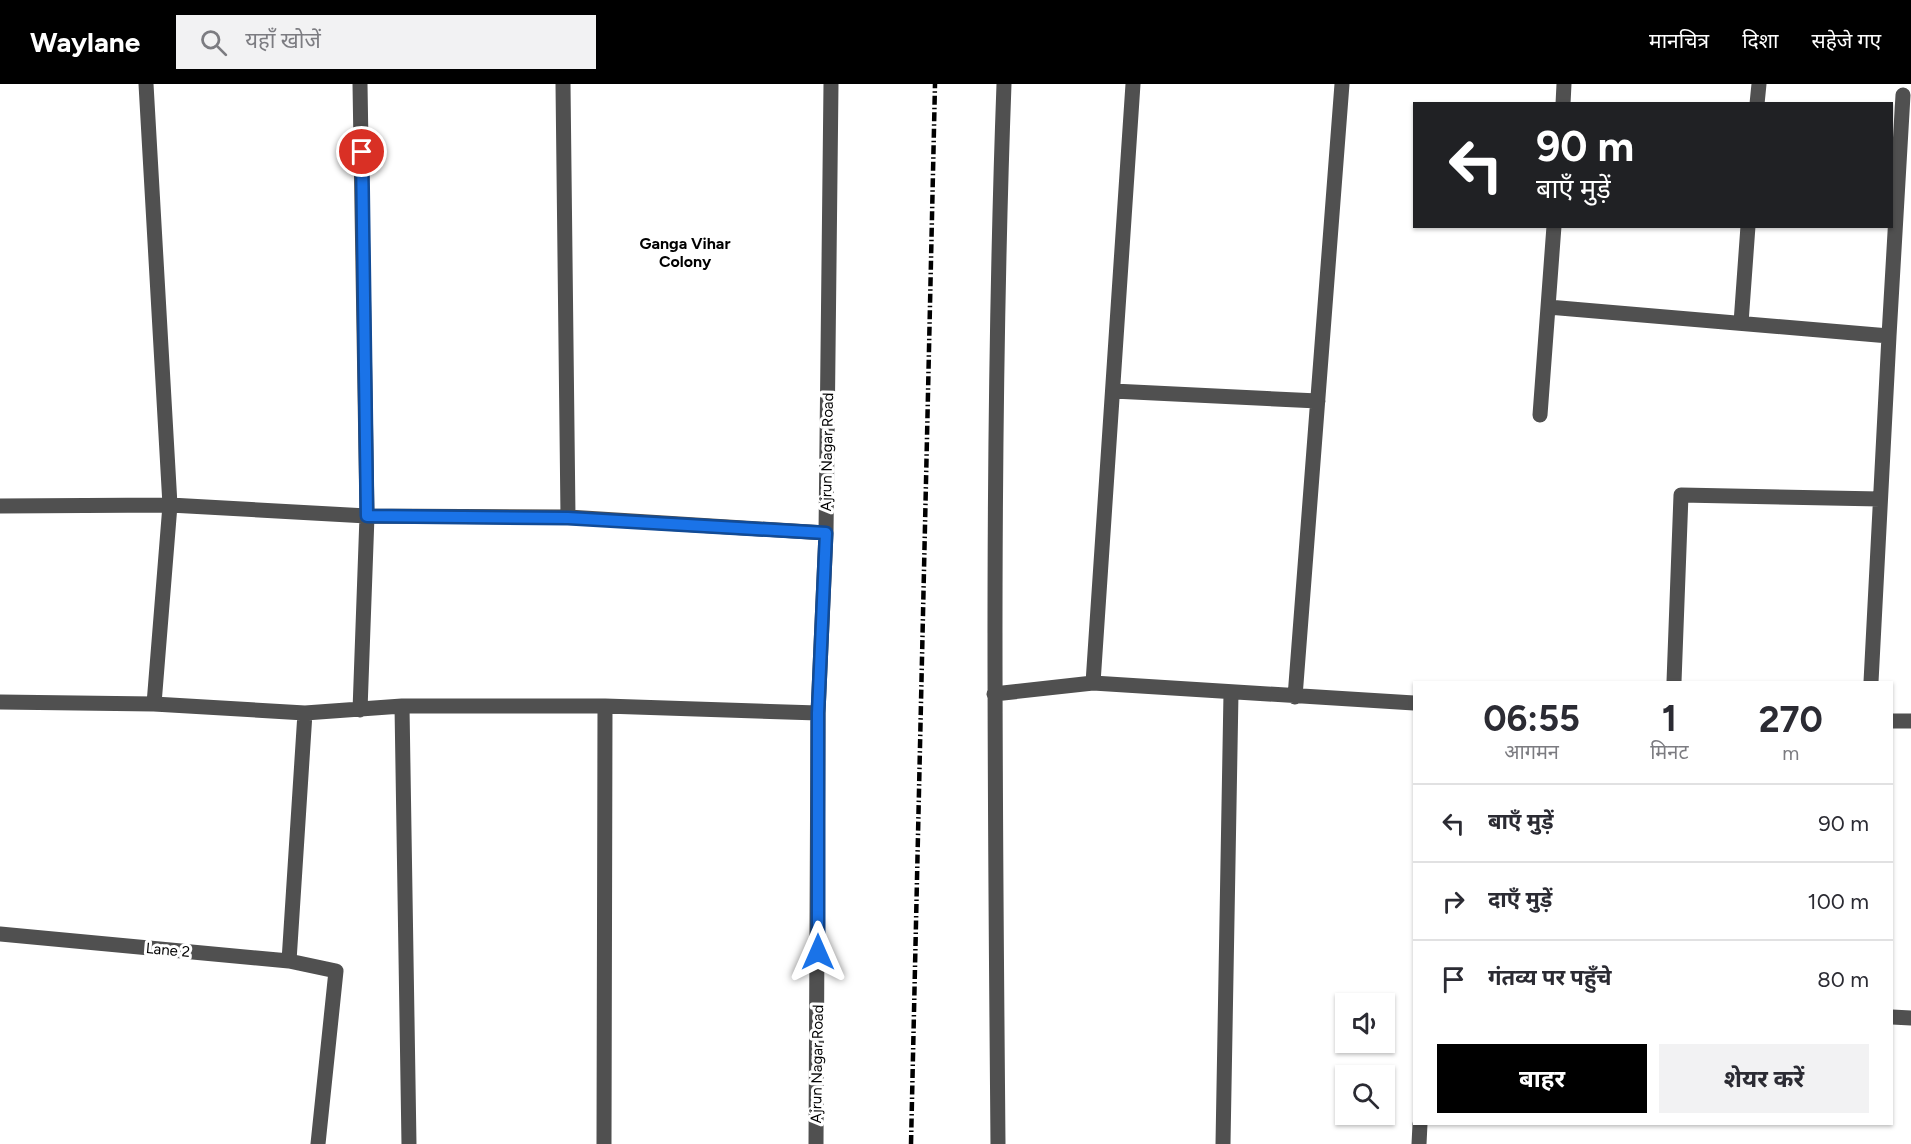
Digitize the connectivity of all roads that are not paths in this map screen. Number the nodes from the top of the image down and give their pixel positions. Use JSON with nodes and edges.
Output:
{"nodes":[{"id":1,"x":146,"y":84,"type":"edge"},
{"id":2,"x":360,"y":84,"type":"edge"},
{"id":3,"x":563,"y":84,"type":"edge"},
{"id":4,"x":831,"y":84,"type":"edge"},
{"id":5,"x":1004,"y":84,"type":"edge"},
{"id":6,"x":1133,"y":84,"type":"edge"},
{"id":7,"x":1342,"y":84,"type":"edge"},
{"id":8,"x":1564,"y":84,"type":"edge"},
{"id":9,"x":1759,"y":84,"type":"edge"},
{"id":10,"x":1903,"y":95,"type":"dead end"},
{"id":11,"x":1563,"y":102,"type":"edge"},
{"id":12,"x":1757,"y":102,"type":"edge"},
{"id":13,"x":1554,"y":228,"type":"edge"},
{"id":14,"x":1748,"y":228,"type":"edge"},
{"id":15,"x":1548,"y":308,"type":"junction"},
{"id":16,"x":1741,"y":323,"type":"junction"},
{"id":17,"x":1889,"y":336,"type":"junction"},
{"id":18,"x":1113,"y":391,"type":"junction"},
{"id":19,"x":1318,"y":401,"type":"junction"},
{"id":20,"x":1540,"y":415,"type":"dead end"},
{"id":21,"x":1880,"y":499,"type":"junction"},
{"id":22,"x":170,"y":505,"type":"junction"},
{"id":23,"x":0,"y":506,"type":"edge"},
{"id":24,"x":367,"y":516,"type":"junction"},
{"id":25,"x":568,"y":518,"type":"junction"},
{"id":26,"x":826,"y":533,"type":"junction"},
{"id":27,"x":1674,"y":681,"type":"edge"},
{"id":28,"x":1871,"y":681,"type":"edge"},
{"id":29,"x":1093,"y":683,"type":"junction"},
{"id":30,"x":1232,"y":693,"type":"junction"},
{"id":31,"x":994,"y":694,"type":"junction"},
{"id":32,"x":1295,"y":697,"type":"junction"},
{"id":33,"x":0,"y":702,"type":"edge"},
{"id":34,"x":1413,"y":703,"type":"edge"},
{"id":35,"x":154,"y":704,"type":"junction"},
{"id":36,"x":402,"y":706,"type":"junction"},
{"id":37,"x":605,"y":706,"type":"junction"},
{"id":38,"x":360,"y":710,"type":"junction"},
{"id":39,"x":305,"y":713,"type":"junction"},
{"id":40,"x":818,"y":713,"type":"junction"},
{"id":41,"x":1893,"y":721,"type":"edge"},
{"id":42,"x":1911,"y":721,"type":"edge"},
{"id":43,"x":0,"y":934,"type":"edge"},
{"id":44,"x":289,"y":961,"type":"junction"},
{"id":45,"x":1893,"y":1017,"type":"edge"},
{"id":46,"x":1911,"y":1018,"type":"edge"},
{"id":47,"x":1420,"y":1125,"type":"edge"},
{"id":48,"x":318,"y":1144,"type":"edge"},
{"id":49,"x":409,"y":1144,"type":"edge"},
{"id":50,"x":604,"y":1144,"type":"edge"},
{"id":51,"x":816,"y":1144,"type":"edge"},
{"id":52,"x":998,"y":1144,"type":"edge"},
{"id":53,"x":1223,"y":1144,"type":"edge"},
{"id":54,"x":1419,"y":1144,"type":"edge"}],
"edges":[{"from":1,"to":22,"type":"street"},
{"from":2,"to":24,"type":"street"},
{"from":3,"to":25,"type":"street"},
{"from":4,"to":26,"type":"street","name":"Ajrun Nagar Road"},
{"from":5,"to":31,"type":"street"},
{"from":6,"to":18,"type":"street"},
{"from":7,"to":19,"type":"street"},
{"from":8,"to":11,"type":"street"},
{"from":9,"to":12,"type":"street"},
{"from":10,"to":17,"type":"street"},
{"from":13,"to":15,"type":"street"},
{"from":14,"to":16,"type":"street"},
{"from":15,"to":16,"type":"street"},
{"from":15,"to":20,"type":"street"},
{"from":16,"to":17,"type":"street"},
{"from":17,"to":21,"type":"street"},
{"from":18,"to":19,"type":"street"},
{"from":18,"to":29,"type":"street"},
{"from":19,"to":32,"type":"street"},
{"from":21,"to":27,"type":"street"},
{"from":21,"to":28,"type":"street"},
{"from":22,"to":23,"type":"street"},
{"from":22,"to":24,"type":"street"},
{"from":22,"to":35,"type":"street"},
{"from":24,"to":25,"type":"street"},
{"from":24,"to":38,"type":"street"},
{"from":25,"to":26,"type":"street"},
{"from":26,"to":40,"type":"street","name":"Ajrun Nagar Road"},
{"from":29,"to":30,"type":"street"},
{"from":29,"to":31,"type":"street"},
{"from":30,"to":32,"type":"street"},
{"from":30,"to":53,"type":"street"},
{"from":31,"to":52,"type":"street"},
{"from":32,"to":34,"type":"street"},
{"from":33,"to":35,"type":"street"},
{"from":35,"to":39,"type":"street"},
{"from":36,"to":37,"type":"street"},
{"from":36,"to":38,"type":"street"},
{"from":36,"to":49,"type":"street"},
{"from":37,"to":40,"type":"street"},
{"from":37,"to":50,"type":"street"},
{"from":38,"to":39,"type":"street"},
{"from":39,"to":44,"type":"street"},
{"from":40,"to":51,"type":"street","name":"Ajrun Nagar Road"},
{"from":41,"to":42,"type":"street"},
{"from":43,"to":44,"type":"street","name":"Lane 2"},
{"from":44,"to":48,"type":"street","name":"Lane 2"},
{"from":45,"to":46,"type":"street"},
{"from":47,"to":54,"type":"street"}]}
